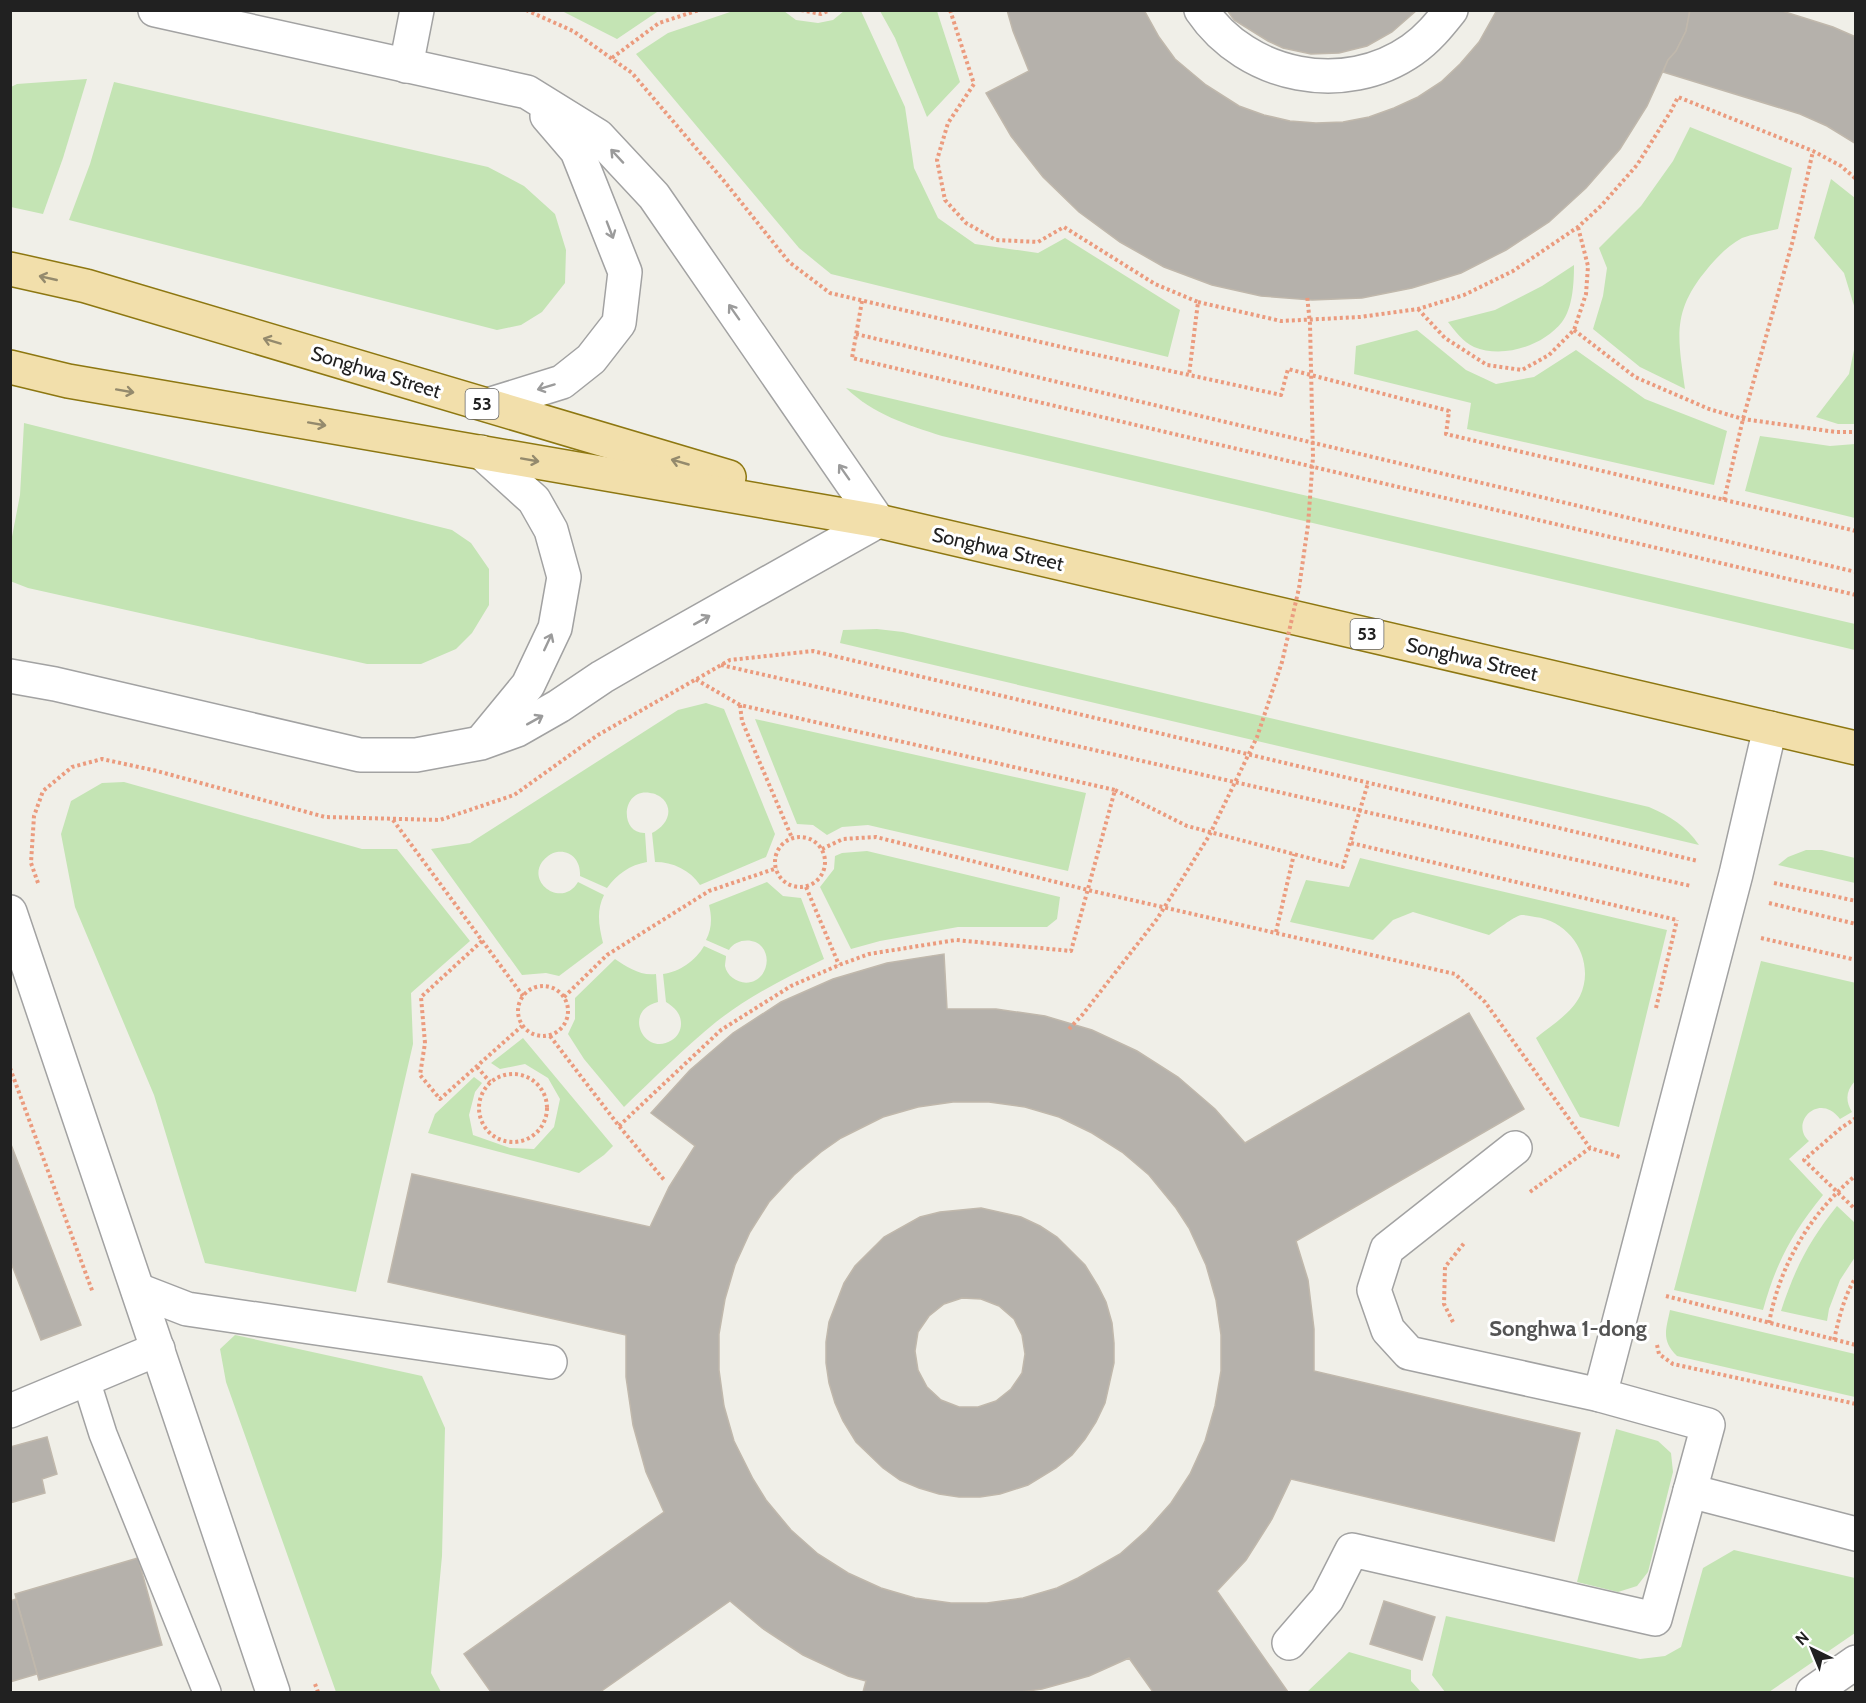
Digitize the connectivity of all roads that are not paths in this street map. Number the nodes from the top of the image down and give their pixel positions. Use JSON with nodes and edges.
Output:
{"nodes":[{"id":1,"x":155,"y":10,"type":"edge"},
{"id":2,"x":417,"y":10,"type":"edge"},
{"id":3,"x":1201,"y":10,"type":"edge"},
{"id":4,"x":1451,"y":10,"type":"edge"},
{"id":5,"x":406,"y":66,"type":"junction"},
{"id":6,"x":527,"y":92,"type":"junction"},
{"id":7,"x":10,"y":269,"type":"edge"},
{"id":8,"x":10,"y":367,"type":"edge"},
{"id":9,"x":488,"y":405,"type":"junction"},
{"id":10,"x":481,"y":452,"type":"junction"},
{"id":11,"x":878,"y":520,"type":"junction"},
{"id":12,"x":10,"y":676,"type":"edge"},
{"id":13,"x":1770,"y":728,"type":"junction"},
{"id":14,"x":481,"y":742,"type":"junction"},
{"id":15,"x":1856,"y":748,"type":"edge"},
{"id":16,"x":10,"y":912,"type":"edge"},
{"id":17,"x":1515,"y":1148,"type":"dead end"},
{"id":18,"x":138,"y":1290,"type":"junction"},
{"id":19,"x":158,"y":1349,"type":"junction"},
{"id":20,"x":550,"y":1362,"type":"dead end"},
{"id":21,"x":86,"y":1380,"type":"junction"},
{"id":22,"x":1600,"y":1395,"type":"junction"},
{"id":23,"x":10,"y":1411,"type":"edge"},
{"id":24,"x":1690,"y":1491,"type":"junction"},
{"id":25,"x":1856,"y":1534,"type":"edge"},
{"id":26,"x":1289,"y":1643,"type":"dead end"},
{"id":27,"x":1856,"y":1662,"type":"edge"},
{"id":28,"x":207,"y":1692,"type":"edge"},
{"id":29,"x":273,"y":1692,"type":"edge"},
{"id":30,"x":1813,"y":1692,"type":"edge"}],
"edges":[{"from":1,"to":5,"type":"street"},
{"from":2,"to":5,"type":"street"},
{"from":3,"to":4,"type":"street"},
{"from":5,"to":6,"type":"street"},
{"from":6,"to":9,"type":"street","one_way":true},
{"from":11,"to":6,"type":"street","one_way":true},
{"from":9,"to":7,"type":"main road","name":"Songhwa Street","number":"53","one_way":true},
{"from":8,"to":10,"type":"main road","name":"Songhwa Street","number":"53","one_way":true},
{"from":11,"to":9,"type":"main road","name":"Songhwa Street","number":"53","one_way":true},
{"from":10,"to":11,"type":"main road","name":"Songhwa Street","number":"53","one_way":true},
{"from":14,"to":10,"type":"street","one_way":true},
{"from":11,"to":13,"type":"main road","name":"Songhwa Street","number":"53"},
{"from":14,"to":11,"type":"street","one_way":true},
{"from":12,"to":14,"type":"street"},
{"from":13,"to":15,"type":"main road","name":"Songhwa Street","number":"53"},
{"from":13,"to":22,"type":"street"},
{"from":16,"to":18,"type":"street"},
{"from":17,"to":22,"type":"street"},
{"from":18,"to":19,"type":"street"},
{"from":18,"to":20,"type":"street"},
{"from":19,"to":21,"type":"street"},
{"from":19,"to":29,"type":"street"},
{"from":21,"to":23,"type":"street"},
{"from":21,"to":28,"type":"lane"},
{"from":22,"to":24,"type":"street"},
{"from":24,"to":25,"type":"street"},
{"from":24,"to":26,"type":"street"},
{"from":27,"to":30,"type":"street"}]}
